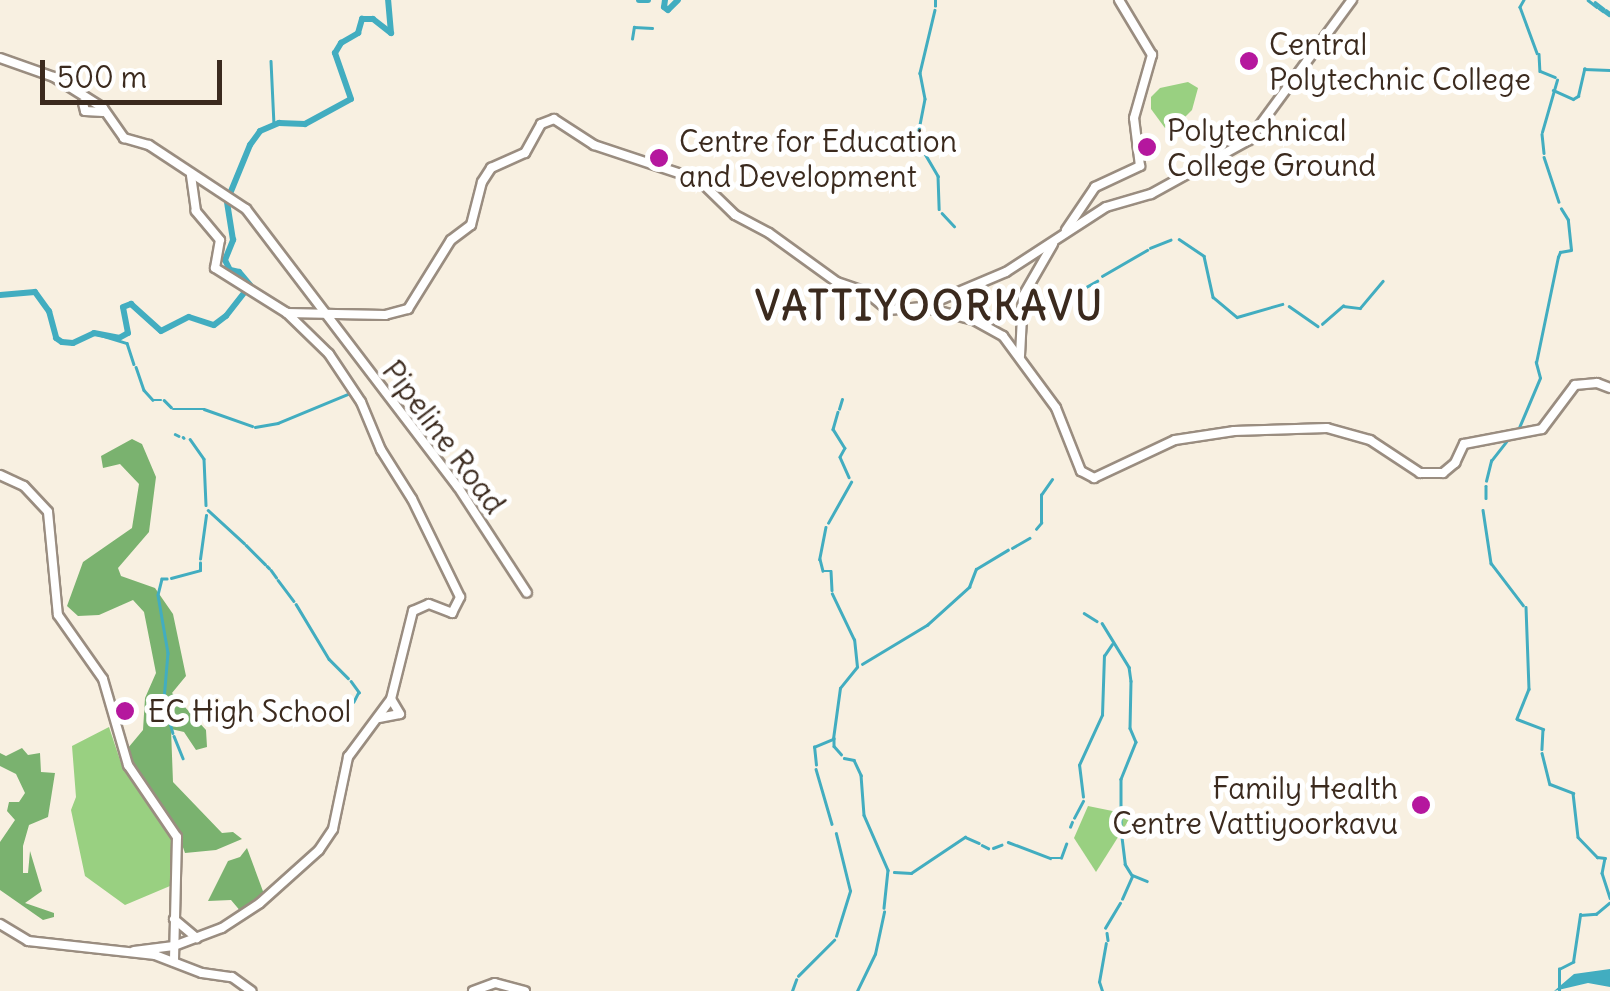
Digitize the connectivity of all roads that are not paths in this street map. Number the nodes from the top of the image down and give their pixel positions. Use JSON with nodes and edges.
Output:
{"nodes":[{"id":1,"x":1119,"y":0,"type":"edge"},
{"id":2,"x":1352,"y":0,"type":"edge"},
{"id":3,"x":0,"y":59,"type":"edge"},
{"id":4,"x":192,"y":174,"type":"junction"},
{"id":5,"x":1065,"y":232,"type":"junction"},
{"id":6,"x":923,"y":307,"type":"junction"},
{"id":7,"x":320,"y":311,"type":"junction"},
{"id":8,"x":287,"y":312,"type":"junction"},
{"id":9,"x":1020,"y":356,"type":"junction"},
{"id":10,"x":1610,"y":388,"type":"edge"},
{"id":11,"x":0,"y":475,"type":"edge"},
{"id":12,"x":527,"y":592,"type":"dead end"},
{"id":13,"x":390,"y":698,"type":"junction"},
{"id":14,"x":379,"y":718,"type":"junction"},
{"id":15,"x":174,"y":918,"type":"junction"},
{"id":16,"x":0,"y":924,"type":"edge"},
{"id":17,"x":198,"y":938,"type":"junction"},
{"id":18,"x":174,"y":946,"type":"junction"},
{"id":19,"x":134,"y":951,"type":"junction"},
{"id":20,"x":174,"y":962,"type":"junction"},
{"id":21,"x":251,"y":991,"type":"edge"},
{"id":22,"x":474,"y":991,"type":"edge"},
{"id":23,"x":525,"y":991,"type":"edge"}],
"edges":[{"from":1,"to":5,"type":"main road"},
{"from":2,"to":5,"type":"main road"},
{"from":3,"to":4,"type":"main road"},
{"from":4,"to":7,"type":"main road","name":"Pipeline Road"},
{"from":4,"to":8,"type":"main road"},
{"from":5,"to":6,"type":"main road"},
{"from":5,"to":9,"type":"main road"},
{"from":6,"to":7,"type":"main road"},
{"from":6,"to":9,"type":"main road"},
{"from":7,"to":8,"type":"main road"},
{"from":7,"to":12,"type":"main road","name":"Pipeline Road"},
{"from":8,"to":13,"type":"main road"},
{"from":9,"to":10,"type":"main road"},
{"from":11,"to":15,"type":"main road"},
{"from":13,"to":14,"type":"main road"},
{"from":13,"to":14,"type":"main road"},
{"from":14,"to":17,"type":"main road"},
{"from":15,"to":17,"type":"main road"},
{"from":15,"to":18,"type":"main road"},
{"from":16,"to":19,"type":"main road"},
{"from":17,"to":18,"type":"main road"},
{"from":18,"to":19,"type":"main road"},
{"from":18,"to":20,"type":"main road"},
{"from":19,"to":20,"type":"main road"},
{"from":20,"to":21,"type":"main road"},
{"from":22,"to":23,"type":"main road"}]}
